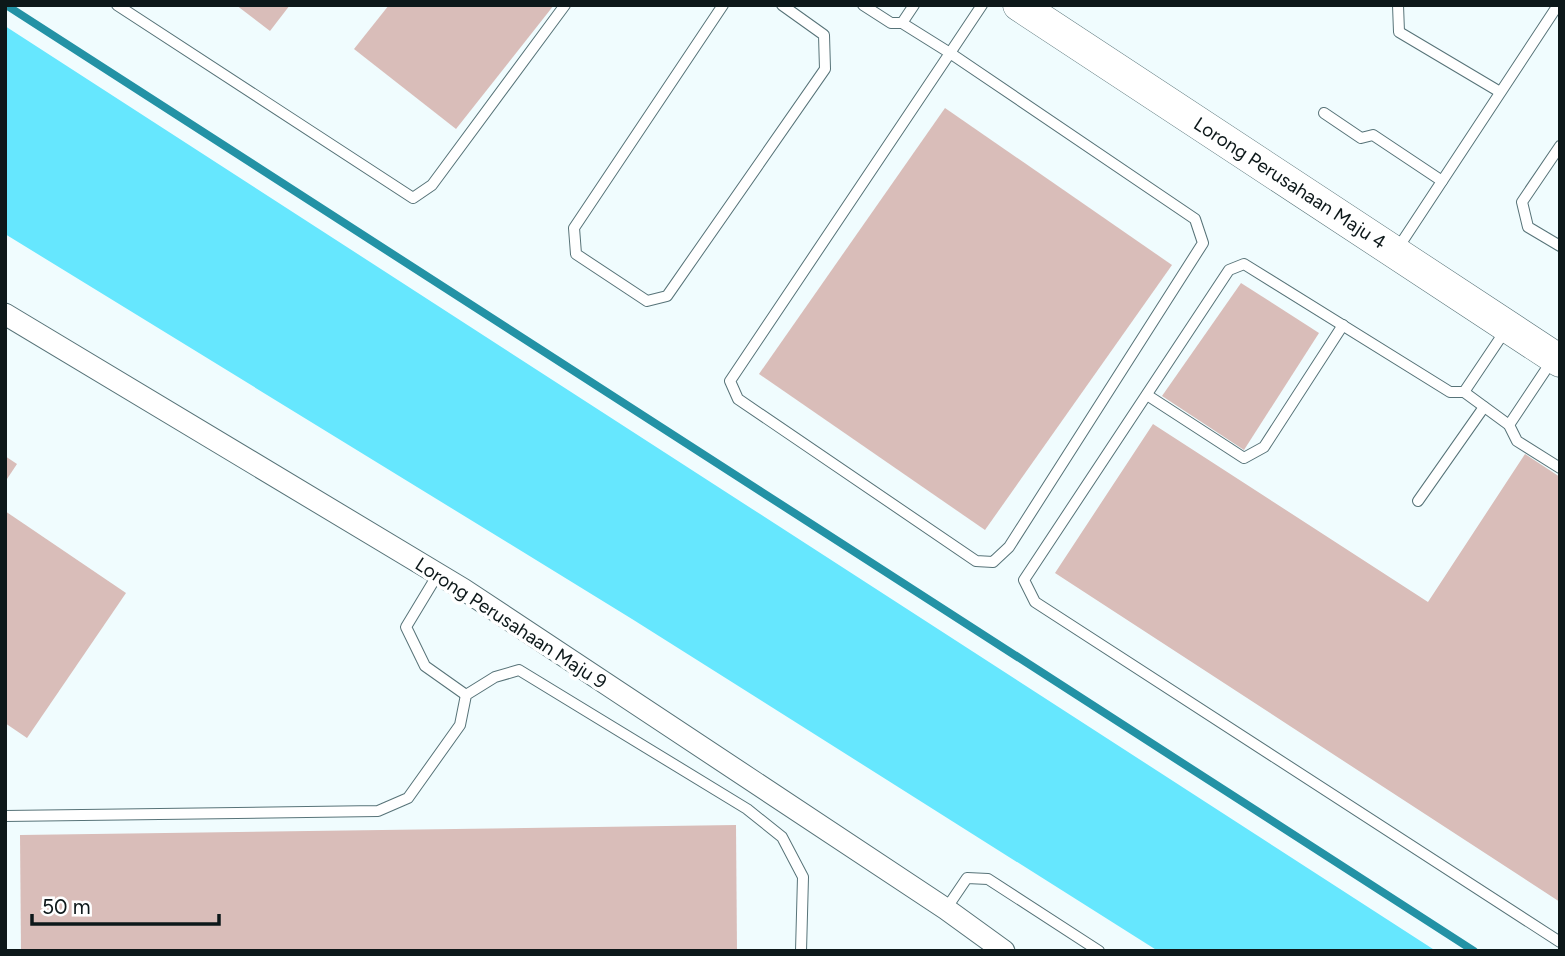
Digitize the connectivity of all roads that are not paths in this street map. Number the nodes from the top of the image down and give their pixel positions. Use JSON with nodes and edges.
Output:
{"nodes":[{"id":1,"x":117,"y":5,"type":"edge"},
{"id":2,"x":565,"y":5,"type":"edge"},
{"id":3,"x":723,"y":5,"type":"edge"},
{"id":4,"x":782,"y":5,"type":"edge"},
{"id":5,"x":863,"y":5,"type":"edge"},
{"id":6,"x":914,"y":5,"type":"edge"},
{"id":7,"x":982,"y":5,"type":"edge"},
{"id":8,"x":1019,"y":5,"type":"edge"},
{"id":9,"x":1398,"y":5,"type":"edge"},
{"id":10,"x":1558,"y":5,"type":"edge"},
{"id":11,"x":902,"y":23,"type":"junction"},
{"id":12,"x":950,"y":53,"type":"junction"},
{"id":13,"x":1500,"y":92,"type":"junction"},
{"id":14,"x":1324,"y":113,"type":"dead end"},
{"id":15,"x":1560,"y":146,"type":"edge"},
{"id":16,"x":1442,"y":181,"type":"junction"},
{"id":17,"x":1560,"y":246,"type":"edge"},
{"id":18,"x":1395,"y":252,"type":"junction"},
{"id":19,"x":5,"y":314,"type":"edge"},
{"id":20,"x":1343,"y":325,"type":"junction"},
{"id":21,"x":1508,"y":326,"type":"junction"},
{"id":22,"x":1557,"y":359,"type":"edge"},
{"id":23,"x":1464,"y":392,"type":"junction"},
{"id":24,"x":1147,"y":395,"type":"junction"},
{"id":25,"x":1484,"y":407,"type":"junction"},
{"id":26,"x":1509,"y":425,"type":"junction"},
{"id":27,"x":1560,"y":468,"type":"edge"},
{"id":28,"x":1418,"y":501,"type":"dead end"},
{"id":29,"x":438,"y":574,"type":"junction"},
{"id":30,"x":466,"y":695,"type":"junction"},
{"id":31,"x":5,"y":816,"type":"edge"},
{"id":32,"x":946,"y":909,"type":"junction"},
{"id":33,"x":1560,"y":942,"type":"edge"},
{"id":34,"x":802,"y":951,"type":"edge"},
{"id":35,"x":1004,"y":951,"type":"edge"},
{"id":36,"x":1099,"y":951,"type":"edge"}],
"edges":[{"from":1,"to":2,"type":"lane"},
{"from":3,"to":4,"type":"lane"},
{"from":5,"to":11,"type":"lane"},
{"from":6,"to":11,"type":"lane"},
{"from":7,"to":12,"type":"lane"},
{"from":8,"to":18,"type":"street","name":"Lorong Perusahaan Maju 4"},
{"from":9,"to":13,"type":"lane"},
{"from":10,"to":13,"type":"lane"},
{"from":11,"to":12,"type":"lane"},
{"from":12,"to":12,"type":"lane"},
{"from":13,"to":16,"type":"lane"},
{"from":14,"to":16,"type":"lane"},
{"from":15,"to":17,"type":"lane"},
{"from":16,"to":18,"type":"lane"},
{"from":18,"to":21,"type":"street","name":"Lorong Perusahaan Maju 4"},
{"from":19,"to":29,"type":"street","name":"Lorong Perusahaan Maju 9"},
{"from":20,"to":23,"type":"lane"},
{"from":20,"to":24,"type":"lane"},
{"from":20,"to":24,"type":"lane"},
{"from":21,"to":22,"type":"street","name":"Lorong Perusahaan Maju 4"},
{"from":21,"to":23,"type":"lane"},
{"from":22,"to":26,"type":"lane"},
{"from":23,"to":25,"type":"lane"},
{"from":24,"to":33,"type":"lane"},
{"from":25,"to":26,"type":"lane"},
{"from":25,"to":28,"type":"lane"},
{"from":26,"to":27,"type":"lane"},
{"from":29,"to":30,"type":"lane"},
{"from":29,"to":32,"type":"street","name":"Lorong Perusahaan Maju 9"},
{"from":30,"to":31,"type":"lane"},
{"from":30,"to":34,"type":"lane"},
{"from":32,"to":35,"type":"street","name":"Lorong Perusahaan Maju 9"},
{"from":32,"to":36,"type":"lane"}]}
